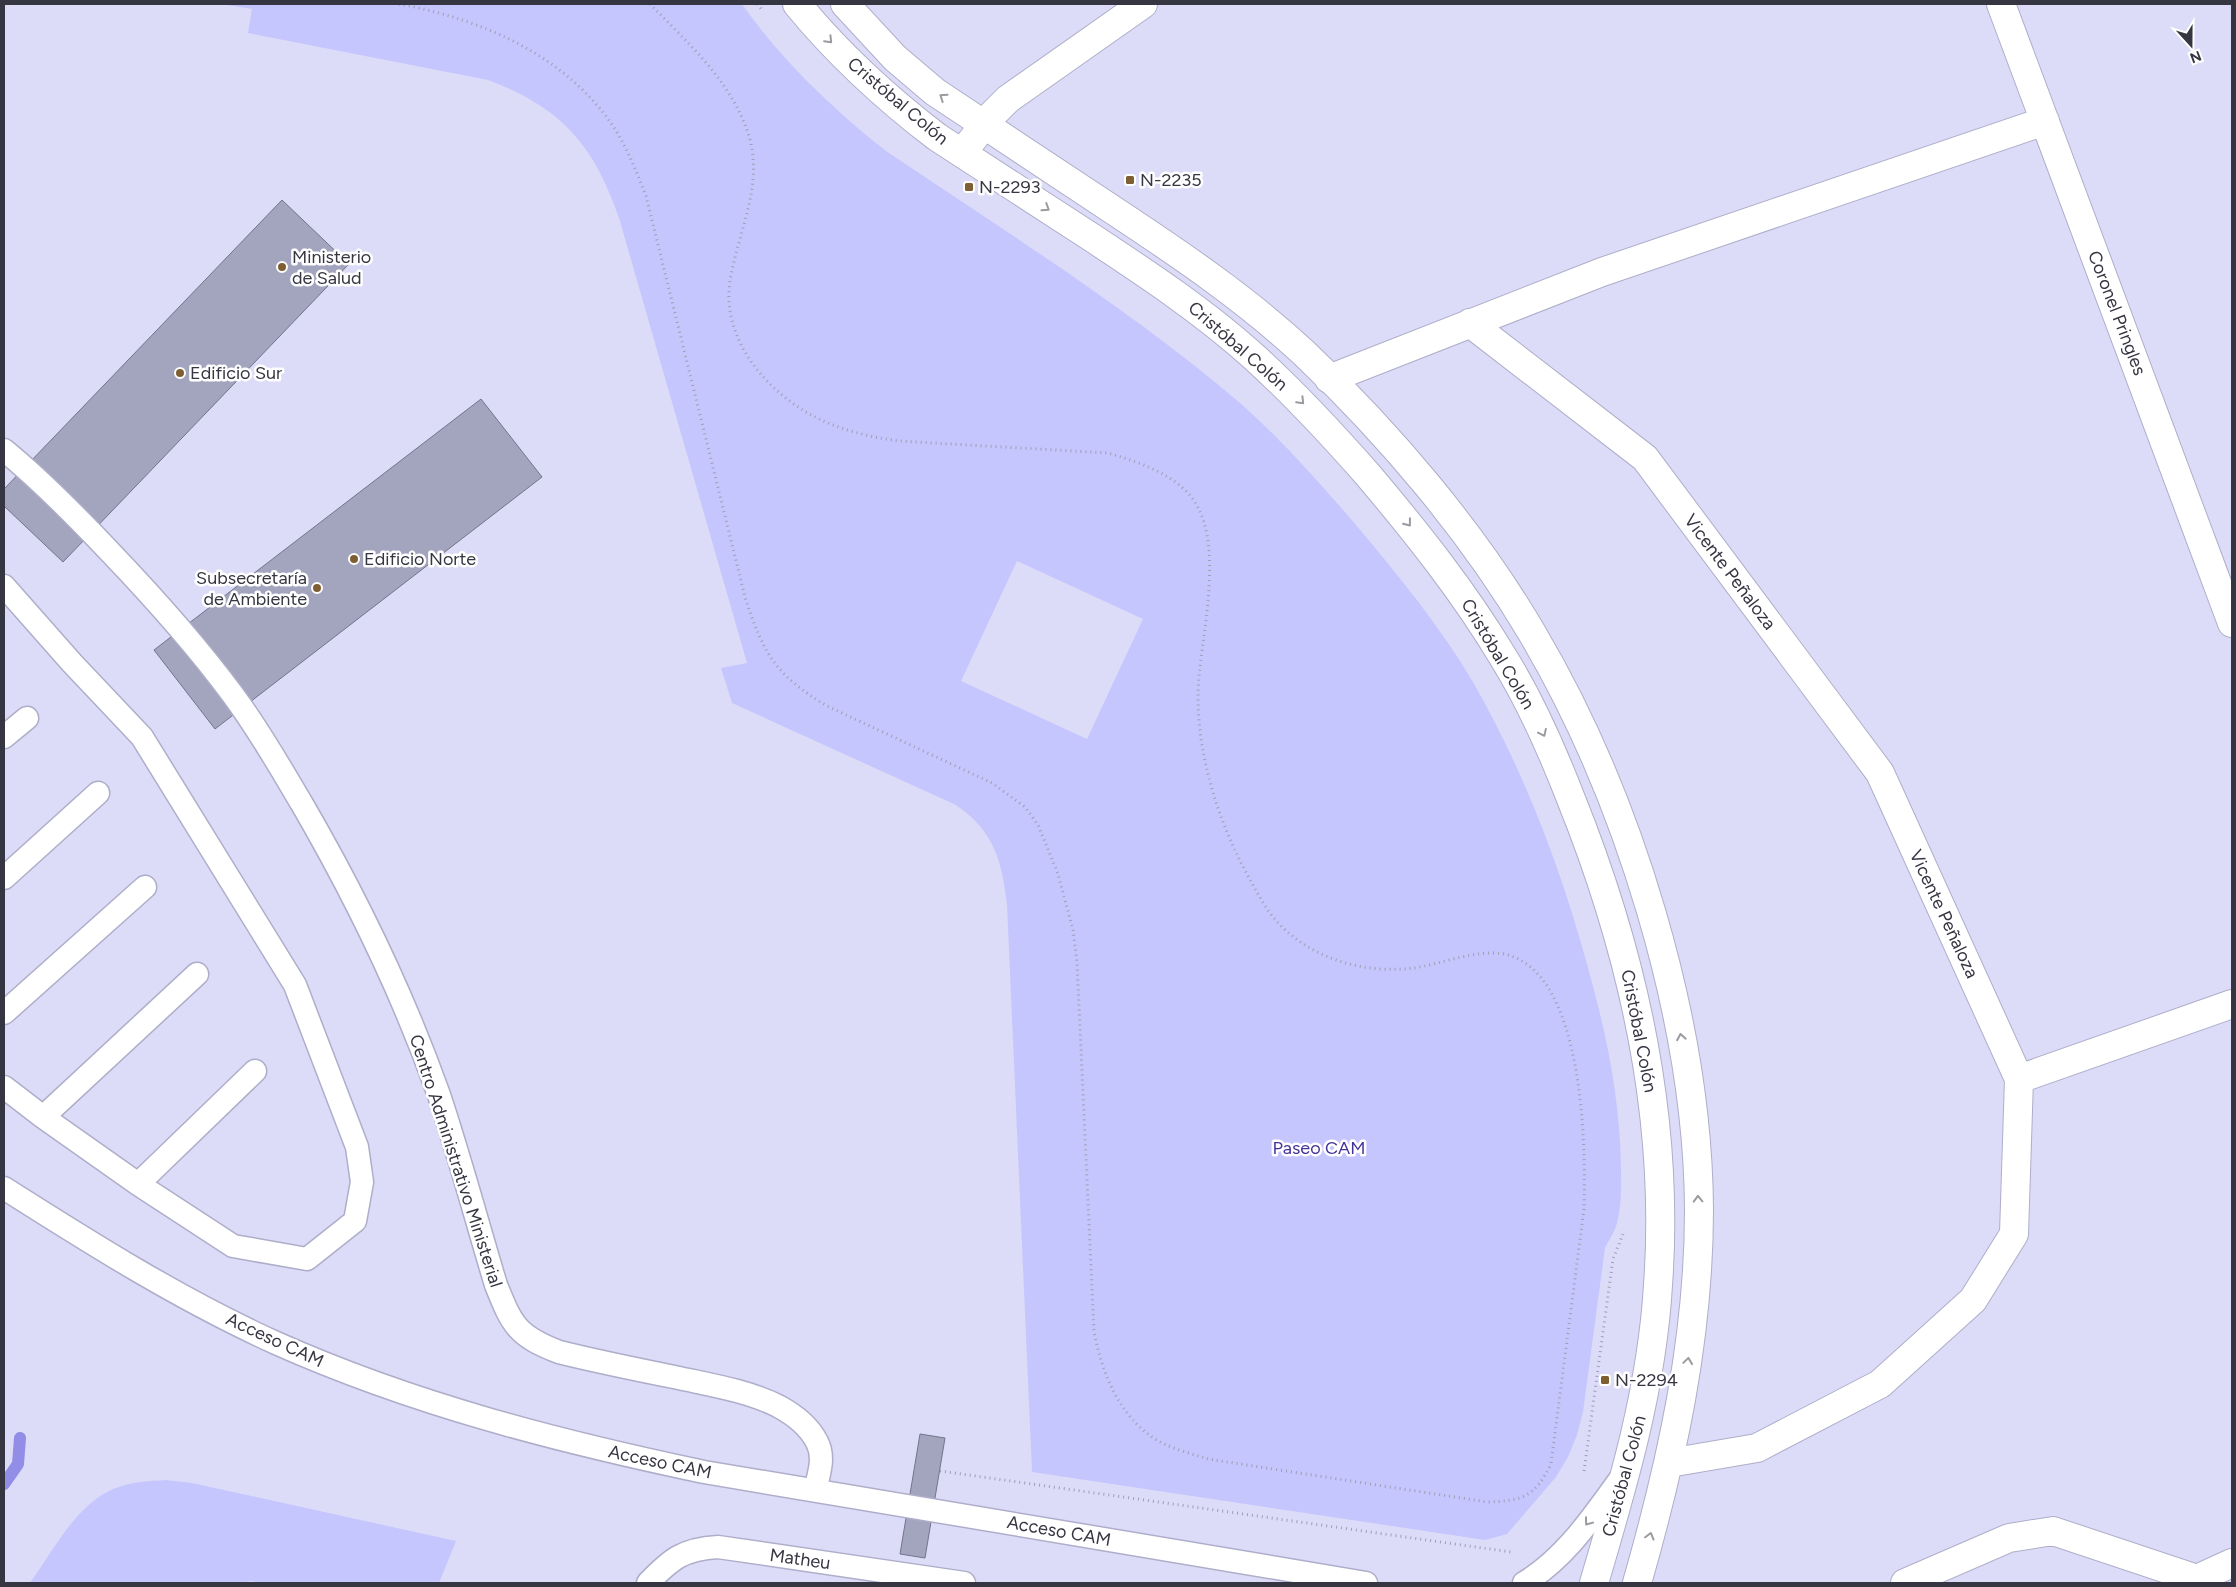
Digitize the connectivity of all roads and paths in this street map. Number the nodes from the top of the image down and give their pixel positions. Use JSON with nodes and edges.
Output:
{"nodes":[{"id":1,"x":399,"y":4,"type":"edge"},
{"id":2,"x":650,"y":4,"type":"edge"},
{"id":3,"x":757,"y":4,"type":"edge"},
{"id":4,"x":797,"y":4,"type":"edge"},
{"id":5,"x":845,"y":4,"type":"edge"},
{"id":6,"x":1143,"y":4,"type":"edge"},
{"id":7,"x":2001,"y":4,"type":"edge"},
{"id":8,"x":765,"y":15,"type":"dead end"},
{"id":9,"x":2045,"y":121,"type":"junction"},
{"id":10,"x":984,"y":124,"type":"junction"},
{"id":11,"x":962,"y":153,"type":"junction"},
{"id":12,"x":1470,"y":323,"type":"junction"},
{"id":13,"x":1329,"y":379,"type":"junction"},
{"id":14,"x":4,"y":450,"type":"edge"},
{"id":15,"x":4,"y":586,"type":"edge"},
{"id":16,"x":2232,"y":623,"type":"edge"},
{"id":17,"x":27,"y":718,"type":"dead end"},
{"id":18,"x":4,"y":737,"type":"edge"},
{"id":19,"x":98,"y":793,"type":"dead end"},
{"id":20,"x":4,"y":878,"type":"edge"},
{"id":21,"x":145,"y":887,"type":"dead end"},
{"id":22,"x":197,"y":974,"type":"dead end"},
{"id":23,"x":2232,"y":1004,"type":"edge"},
{"id":24,"x":4,"y":1013,"type":"edge"},
{"id":25,"x":255,"y":1071,"type":"dead end"},
{"id":26,"x":2019,"y":1079,"type":"junction"},
{"id":27,"x":4,"y":1087,"type":"edge"},
{"id":28,"x":43,"y":1117,"type":"junction"},
{"id":29,"x":138,"y":1184,"type":"junction"},
{"id":30,"x":4,"y":1188,"type":"edge"},
{"id":31,"x":1627,"y":1228,"type":"dead end"},
{"id":32,"x":1669,"y":1463,"type":"junction"},
{"id":33,"x":1628,"y":1469,"type":"junction"},
{"id":34,"x":940,"y":1471,"type":"dead end"},
{"id":35,"x":1584,"y":1473,"type":"dead end"},
{"id":36,"x":815,"y":1490,"type":"junction"},
{"id":37,"x":1519,"y":1552,"type":"dead end"},
{"id":38,"x":2232,"y":1563,"type":"edge"},
{"id":39,"x":2195,"y":1581,"type":"edge"},
{"id":40,"x":648,"y":1583,"type":"edge"},
{"id":41,"x":964,"y":1583,"type":"edge"},
{"id":42,"x":1366,"y":1583,"type":"edge"},
{"id":43,"x":1524,"y":1583,"type":"edge"},
{"id":44,"x":1594,"y":1583,"type":"edge"},
{"id":45,"x":1637,"y":1583,"type":"edge"},
{"id":46,"x":1905,"y":1583,"type":"edge"}],
"edges":[{"from":1,"to":2,"type":"path"},
{"from":3,"to":8,"type":"path"},
{"from":4,"to":11,"type":"main road","name":"Cristóbal Colón","one_way":true},
{"from":10,"to":5,"type":"main road","name":"Cristóbal Colón","one_way":true},
{"from":6,"to":10,"type":"main road"},
{"from":7,"to":9,"type":"main road","name":"Coronel Pringles"},
{"from":9,"to":12,"type":"main road"},
{"from":9,"to":16,"type":"main road","name":"Coronel Pringles"},
{"from":10,"to":11,"type":"main road"},
{"from":10,"to":13,"type":"main road","name":"Cristóbal Colón"},
{"from":11,"to":33,"type":"main road","name":"Cristóbal Colón","one_way":true},
{"from":12,"to":13,"type":"main road"},
{"from":12,"to":26,"type":"main road","name":"Vicente Peñaloza"},
{"from":32,"to":13,"type":"main road","name":"Cristóbal Colón","one_way":true},
{"from":14,"to":36,"type":"lane","name":"Centro Administrativo Ministerial"},
{"from":15,"to":29,"type":"lane"},
{"from":17,"to":18,"type":"lane"},
{"from":19,"to":20,"type":"lane"},
{"from":21,"to":24,"type":"lane"},
{"from":22,"to":28,"type":"lane"},
{"from":23,"to":26,"type":"main road"},
{"from":25,"to":29,"type":"lane"},
{"from":26,"to":32,"type":"main road","name":"Vicente Peñaloza"},
{"from":27,"to":28,"type":"lane"},
{"from":28,"to":29,"type":"lane"},
{"from":30,"to":36,"type":"lane","name":"Acceso CAM"},
{"from":31,"to":35,"type":"path"},
{"from":45,"to":32,"type":"main road","name":"Cristóbal Colón","one_way":true},
{"from":33,"to":43,"type":"lane","one_way":true},
{"from":33,"to":44,"type":"main road","name":"Cristóbal Colón"},
{"from":34,"to":37,"type":"path"},
{"from":36,"to":42,"type":"lane","name":"Acceso CAM"},
{"from":38,"to":39,"type":"main road"},
{"from":39,"to":46,"type":"main road"},
{"from":40,"to":41,"type":"lane","name":"Matheu"}]}
